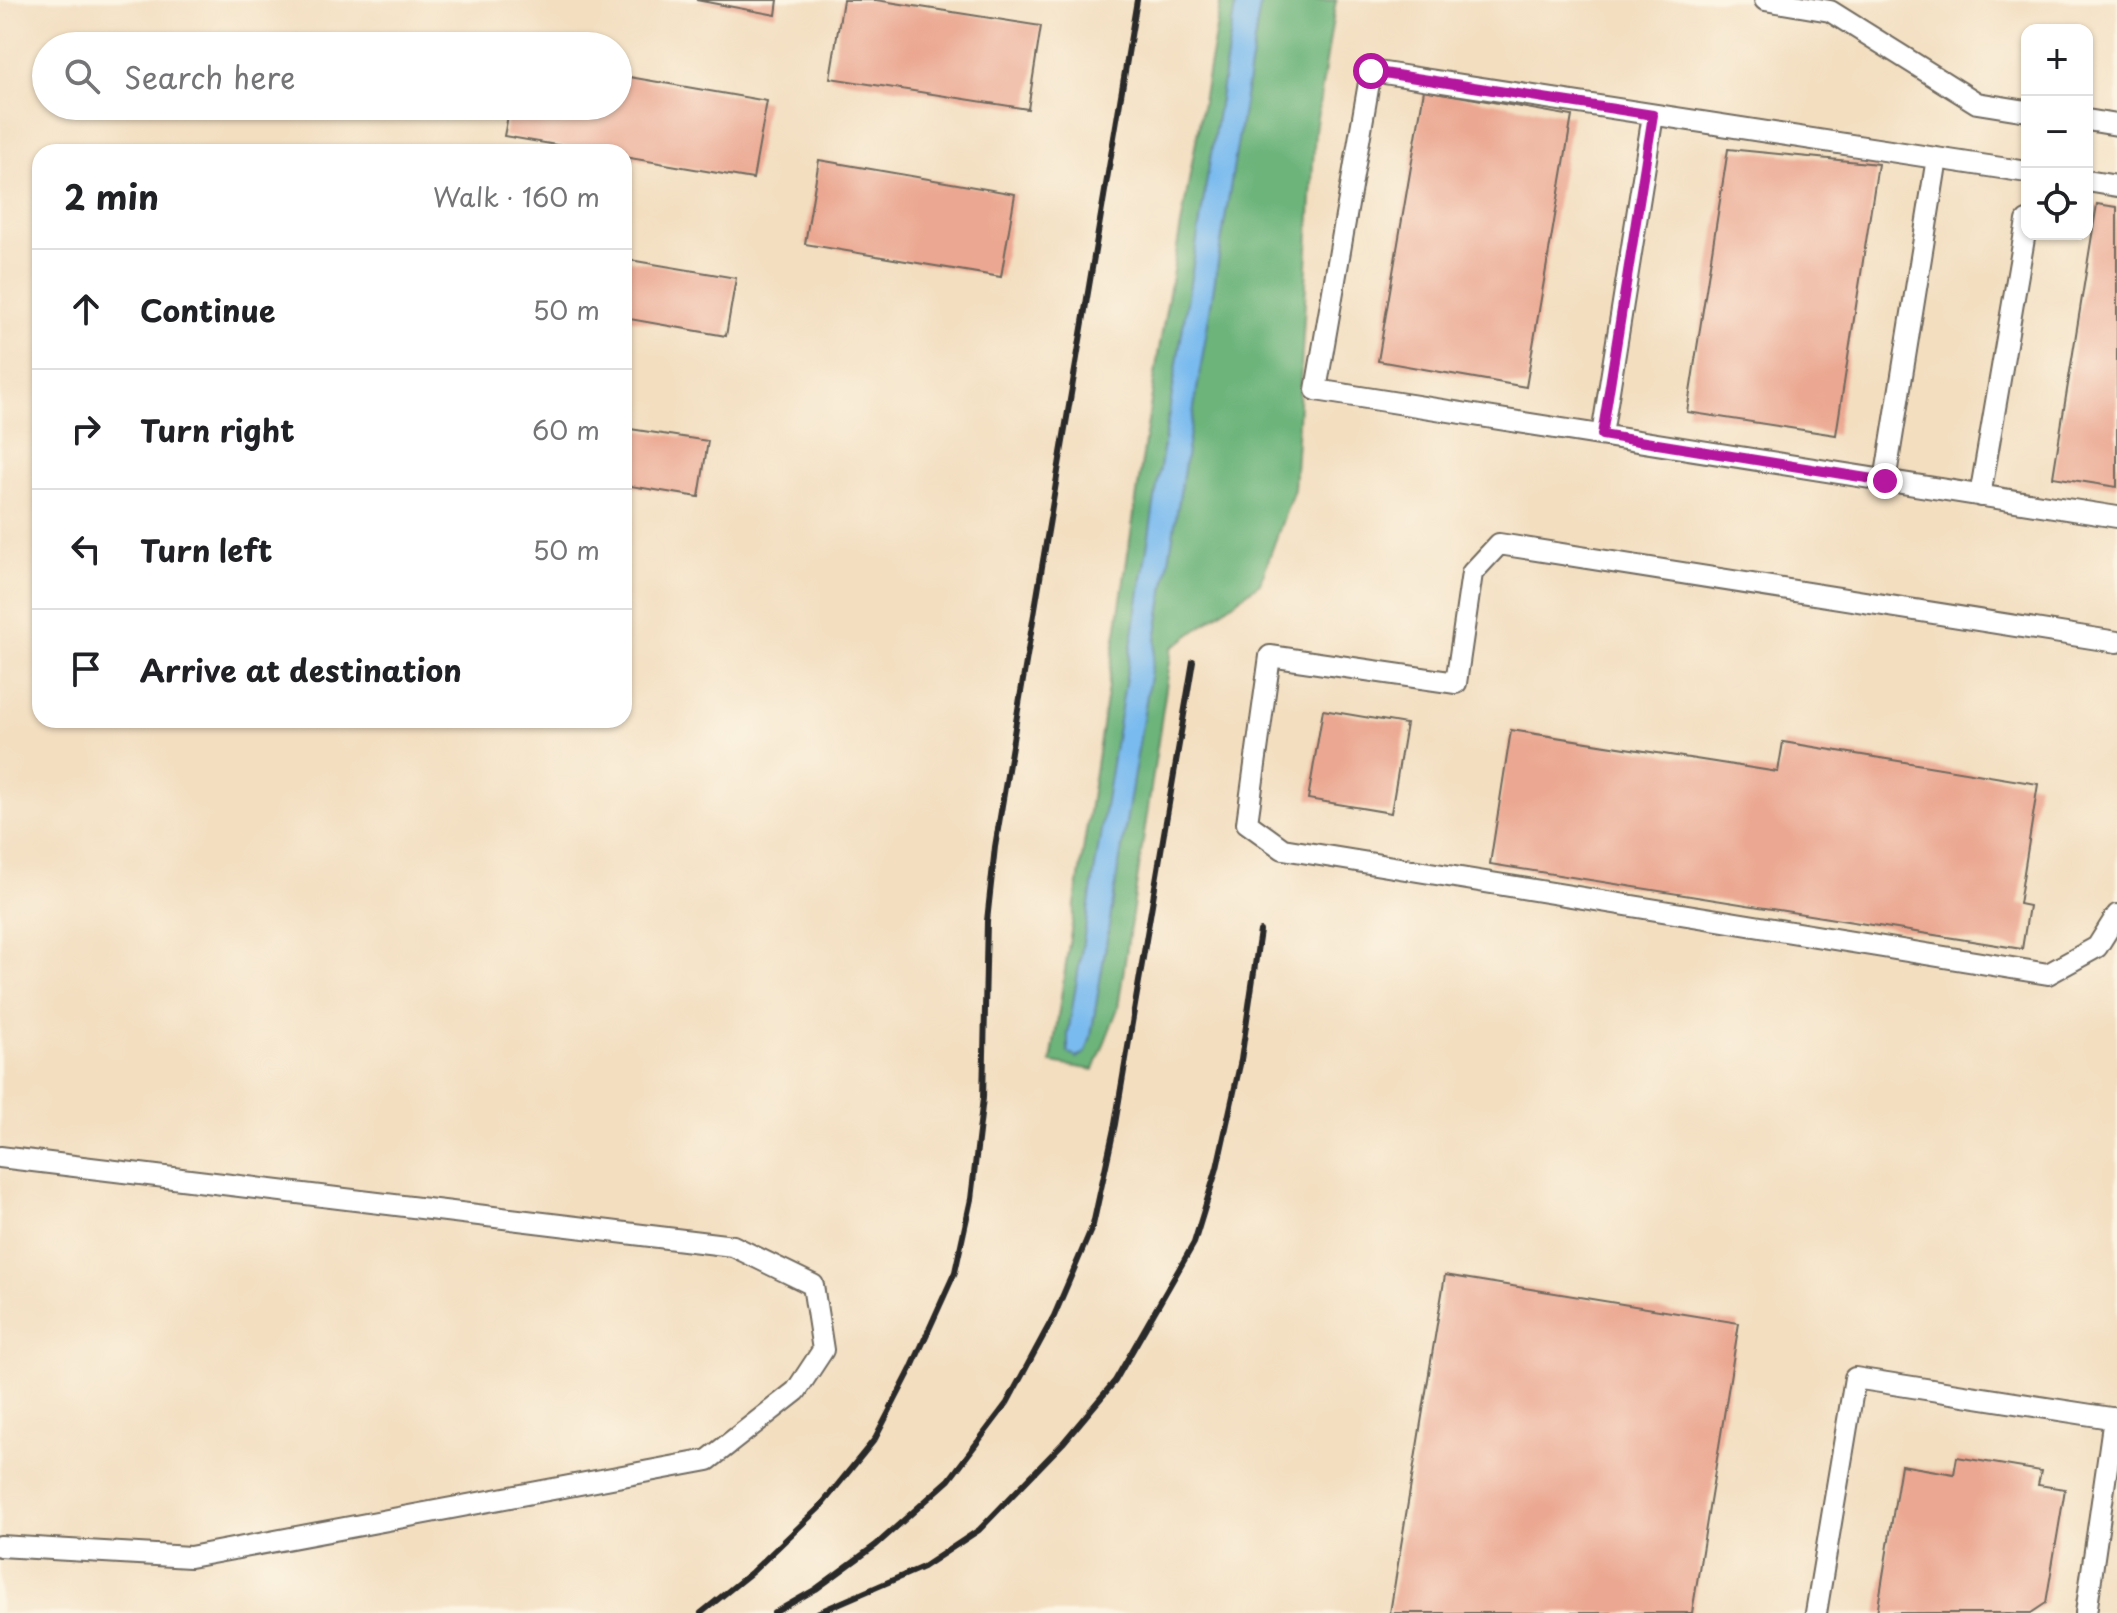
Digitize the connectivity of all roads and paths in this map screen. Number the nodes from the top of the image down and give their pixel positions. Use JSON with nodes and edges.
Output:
{"nodes":[{"id":1,"x":1765,"y":0,"type":"edge"},
{"id":2,"x":2021,"y":110,"type":"edge"},
{"id":3,"x":1653,"y":115,"type":"junction"},
{"id":4,"x":2093,"y":121,"type":"edge"},
{"id":5,"x":2117,"y":125,"type":"edge"},
{"id":6,"x":1937,"y":158,"type":"junction"},
{"id":7,"x":2021,"y":171,"type":"edge"},
{"id":8,"x":2093,"y":182,"type":"edge"},
{"id":9,"x":2117,"y":186,"type":"edge"},
{"id":10,"x":2024,"y":240,"type":"edge"},
{"id":11,"x":1602,"y":435,"type":"junction"},
{"id":12,"x":1885,"y":481,"type":"junction"},
{"id":13,"x":1980,"y":496,"type":"junction"},
{"id":14,"x":2117,"y":517,"type":"edge"},
{"id":15,"x":2117,"y":642,"type":"edge"},
{"id":16,"x":2117,"y":915,"type":"edge"},
{"id":17,"x":0,"y":1157,"type":"edge"},
{"id":18,"x":2116,"y":1419,"type":"edge"},
{"id":19,"x":0,"y":1546,"type":"edge"},
{"id":20,"x":1816,"y":1613,"type":"edge"},
{"id":21,"x":2086,"y":1613,"type":"edge"}],
"edges":[{"from":1,"to":2,"type":"lane"},
{"from":3,"to":6,"type":"lane"},
{"from":3,"to":11,"type":"lane"},
{"from":3,"to":11,"type":"lane"},
{"from":4,"to":5,"type":"lane"},
{"from":6,"to":7,"type":"lane"},
{"from":6,"to":12,"type":"lane"},
{"from":8,"to":9,"type":"lane"},
{"from":10,"to":13,"type":"lane"},
{"from":11,"to":12,"type":"lane"},
{"from":12,"to":13,"type":"lane"},
{"from":13,"to":14,"type":"lane"},
{"from":15,"to":16,"type":"lane"},
{"from":17,"to":19,"type":"lane"},
{"from":18,"to":20,"type":"lane"},
{"from":18,"to":21,"type":"lane"}]}
